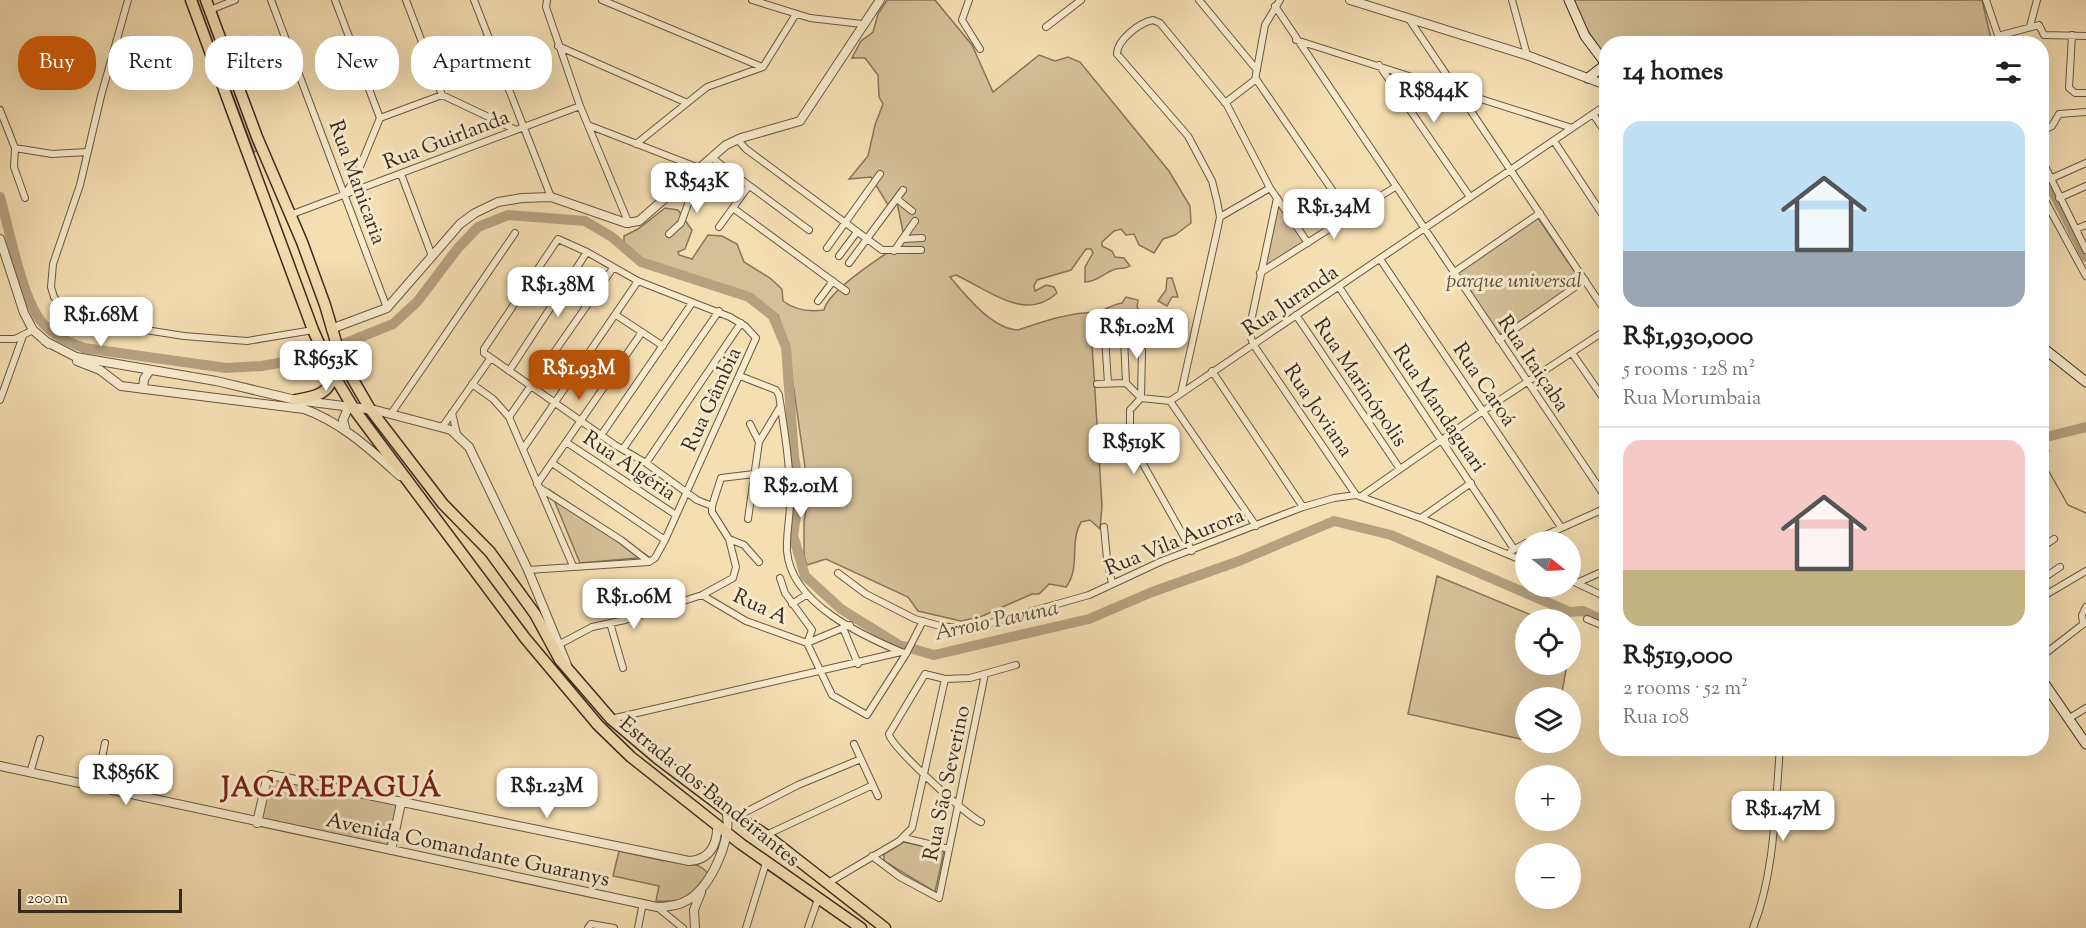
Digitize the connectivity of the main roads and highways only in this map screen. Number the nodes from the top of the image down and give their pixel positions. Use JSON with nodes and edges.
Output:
{"nodes":[{"id":1,"x":191,"y":0,"type":"edge"},
{"id":2,"x":1569,"y":0,"type":"edge"},
{"id":3,"x":208,"y":5,"type":"edge"},
{"id":4,"x":1599,"y":55,"type":"edge"},
{"id":5,"x":1599,"y":72,"type":"edge"},
{"id":6,"x":1594,"y":77,"type":"road end"},
{"id":7,"x":2049,"y":353,"type":"edge"},
{"id":8,"x":331,"y":369,"type":"junction"},
{"id":9,"x":2086,"y":382,"type":"edge"},
{"id":10,"x":296,"y":400,"type":"road end"},
{"id":11,"x":2049,"y":690,"type":"edge"},
{"id":12,"x":2086,"y":744,"type":"edge"},
{"id":13,"x":741,"y":844,"type":"junction"},
{"id":14,"x":725,"y":846,"type":"road end"},
{"id":15,"x":861,"y":928,"type":"edge"},
{"id":16,"x":885,"y":928,"type":"edge"}],
"edges":[{"from":1,"to":8,"type":"main road","name":"Estrada dos Bandeirantes"},
{"from":2,"to":4,"type":"main road"},
{"from":3,"to":16,"type":"main road","name":"Estrada dos Bandeirantes"},
{"from":5,"to":6,"type":"main road"},
{"from":7,"to":9,"type":"main road"},
{"from":8,"to":10,"type":"main road"},
{"from":8,"to":13,"type":"main road","name":"Estrada dos Bandeirantes"},
{"from":11,"to":12,"type":"main road"},
{"from":13,"to":14,"type":"main road"},
{"from":13,"to":15,"type":"main road","name":"Estrada dos Bandeirantes"}]}
